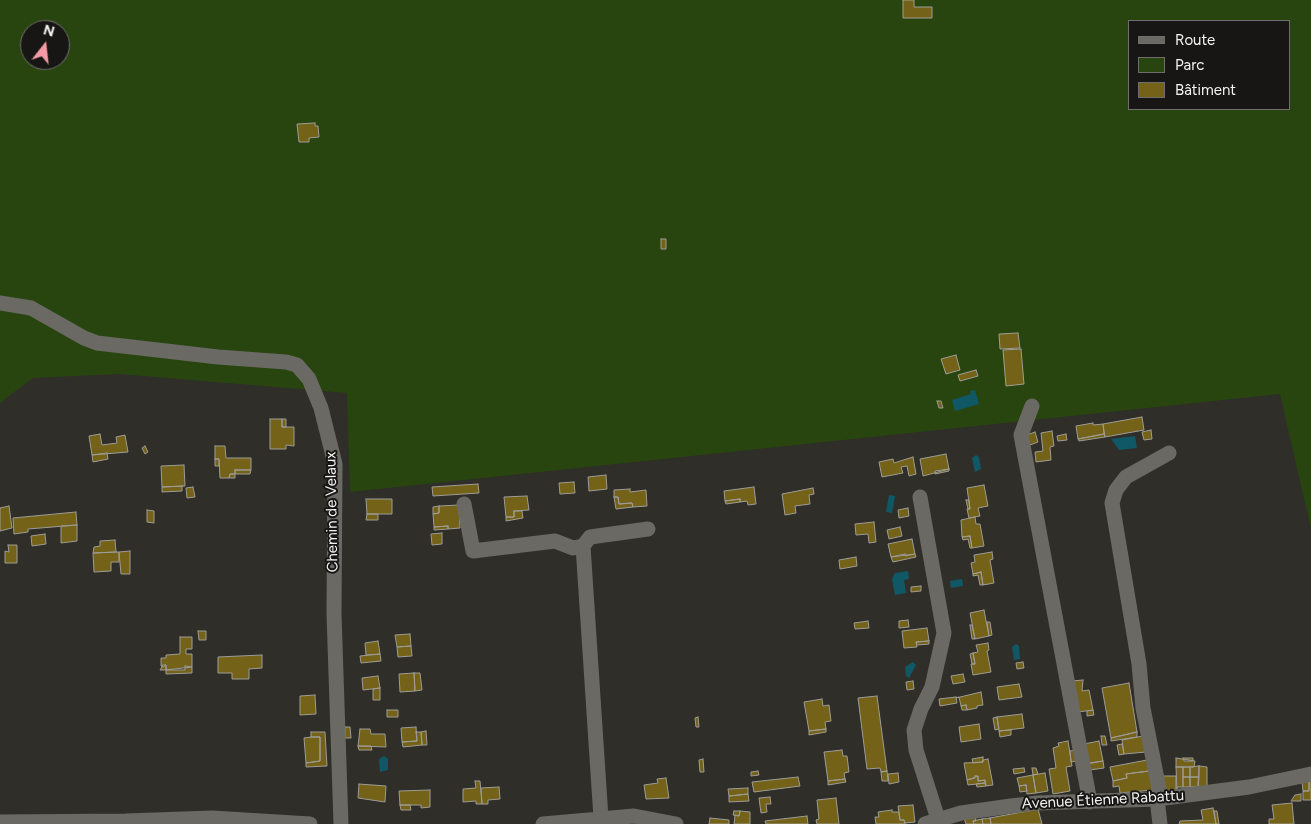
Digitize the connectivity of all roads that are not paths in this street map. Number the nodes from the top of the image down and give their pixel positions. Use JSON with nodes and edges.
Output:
{"nodes":[{"id":1,"x":0,"y":303,"type":"edge"},
{"id":2,"x":1032,"y":406,"type":"dead end"},
{"id":3,"x":1169,"y":453,"type":"dead end"},
{"id":4,"x":920,"y":497,"type":"dead end"},
{"id":5,"x":464,"y":504,"type":"dead end"},
{"id":6,"x":648,"y":529,"type":"dead end"},
{"id":7,"x":583,"y":546,"type":"junction"},
{"id":8,"x":1311,"y":774,"type":"edge"},
{"id":9,"x":1159,"y":799,"type":"junction"},
{"id":10,"x":1090,"y":802,"type":"junction"},
{"id":11,"x":601,"y":818,"type":"junction"},
{"id":12,"x":0,"y":822,"type":"edge"},
{"id":13,"x":931,"y":822,"type":"edge"},
{"id":14,"x":310,"y":824,"type":"edge"},
{"id":15,"x":341,"y":824,"type":"edge"},
{"id":16,"x":543,"y":824,"type":"edge"},
{"id":17,"x":676,"y":824,"type":"edge"},
{"id":18,"x":1160,"y":824,"type":"edge"}],
"edges":[{"from":1,"to":15,"type":"street","name":"Chemin de Velaux"},
{"from":2,"to":10,"type":"street"},
{"from":3,"to":9,"type":"street"},
{"from":4,"to":13,"type":"street"},
{"from":5,"to":7,"type":"street"},
{"from":6,"to":7,"type":"street"},
{"from":7,"to":11,"type":"street"},
{"from":8,"to":9,"type":"street","name":"Avenue Étienne Rabattu"},
{"from":9,"to":10,"type":"street","name":"Avenue Étienne Rabattu"},
{"from":9,"to":18,"type":"street"},
{"from":10,"to":13,"type":"street","name":"Avenue Étienne Rabattu"},
{"from":11,"to":16,"type":"street"},
{"from":11,"to":17,"type":"street"},
{"from":12,"to":14,"type":"street"}]}
